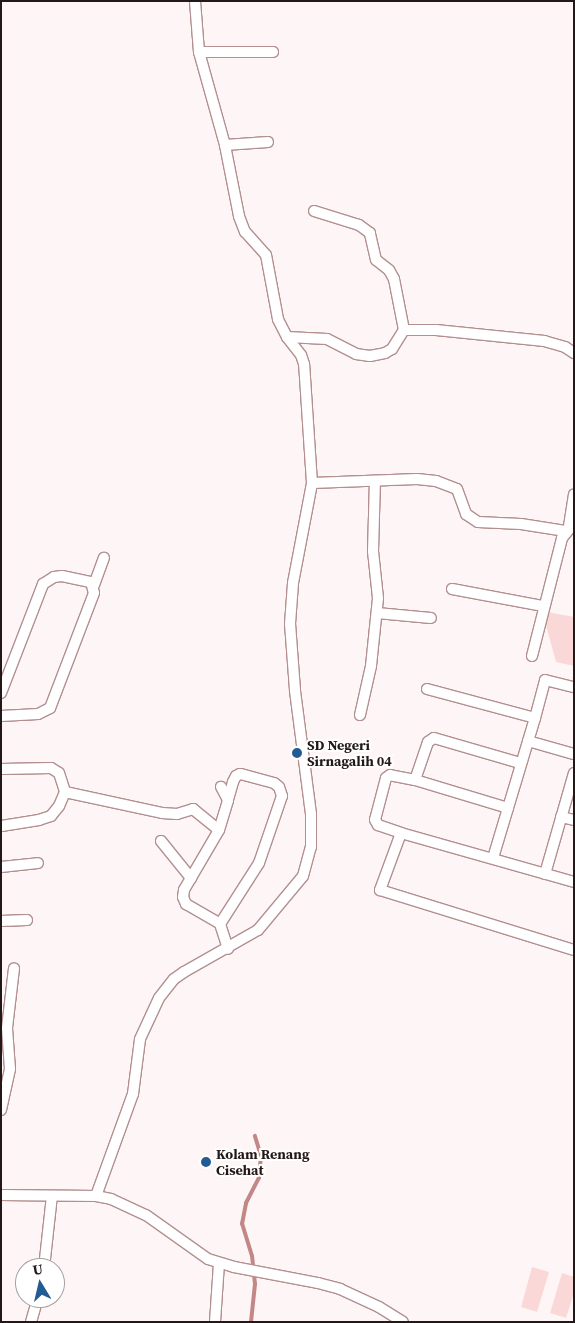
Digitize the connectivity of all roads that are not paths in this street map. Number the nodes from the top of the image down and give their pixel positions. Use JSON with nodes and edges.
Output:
{"nodes":[{"id":1,"x":194,"y":1,"type":"edge"},
{"id":2,"x":199,"y":52,"type":"junction"},
{"id":3,"x":273,"y":52,"type":"dead end"},
{"id":4,"x":268,"y":142,"type":"dead end"},
{"id":5,"x":225,"y":145,"type":"junction"},
{"id":6,"x":314,"y":211,"type":"dead end"},
{"id":7,"x":404,"y":330,"type":"junction"},
{"id":8,"x":287,"y":337,"type":"junction"},
{"id":9,"x":574,"y":353,"type":"edge"},
{"id":10,"x":375,"y":481,"type":"junction"},
{"id":11,"x":312,"y":483,"type":"junction"},
{"id":12,"x":574,"y":494,"type":"edge"},
{"id":13,"x":570,"y":527,"type":"edge"},
{"id":14,"x":104,"y":558,"type":"dead end"},
{"id":15,"x":94,"y":585,"type":"junction"},
{"id":16,"x":452,"y":589,"type":"dead end"},
{"id":17,"x":543,"y":606,"type":"junction"},
{"id":18,"x":377,"y":613,"type":"junction"},
{"id":19,"x":431,"y":618,"type":"dead end"},
{"id":20,"x":532,"y":656,"type":"dead end"},
{"id":21,"x":574,"y":687,"type":"edge"},
{"id":22,"x":427,"y":689,"type":"dead end"},
{"id":23,"x":1,"y":693,"type":"edge"},
{"id":24,"x":360,"y":715,"type":"dead end"},
{"id":25,"x":1,"y":716,"type":"edge"},
{"id":26,"x":535,"y":718,"type":"junction"},
{"id":27,"x":528,"y":741,"type":"junction"},
{"id":28,"x":574,"y":754,"type":"edge"},
{"id":29,"x":520,"y":763,"type":"junction"},
{"id":30,"x":1,"y":769,"type":"edge"},
{"id":31,"x":574,"y":773,"type":"edge"},
{"id":32,"x":415,"y":780,"type":"junction"},
{"id":33,"x":222,"y":788,"type":"dead end"},
{"id":34,"x":65,"y":792,"type":"junction"},
{"id":35,"x":228,"y":800,"type":"junction"},
{"id":36,"x":508,"y":808,"type":"junction"},
{"id":37,"x":561,"y":817,"type":"junction"},
{"id":38,"x":574,"y":820,"type":"edge"},
{"id":39,"x":1,"y":826,"type":"edge"},
{"id":40,"x":218,"y":830,"type":"junction"},
{"id":41,"x":401,"y":833,"type":"junction"},
{"id":42,"x":161,"y":841,"type":"dead end"},
{"id":43,"x":493,"y":858,"type":"junction"},
{"id":44,"x":38,"y":863,"type":"dead end"},
{"id":45,"x":1,"y":867,"type":"edge"},
{"id":46,"x":545,"y":874,"type":"junction"},
{"id":47,"x":191,"y":878,"type":"junction"},
{"id":48,"x":574,"y":882,"type":"edge"},
{"id":49,"x":27,"y":920,"type":"dead end"},
{"id":50,"x":1,"y":921,"type":"edge"},
{"id":51,"x":220,"y":924,"type":"junction"},
{"id":52,"x":228,"y":949,"type":"junction"},
{"id":53,"x":574,"y":950,"type":"edge"},
{"id":54,"x":14,"y":968,"type":"dead end"},
{"id":55,"x":1,"y":1110,"type":"edge"},
{"id":56,"x":1,"y":1196,"type":"edge"},
{"id":57,"x":52,"y":1196,"type":"junction"},
{"id":58,"x":96,"y":1196,"type":"junction"},
{"id":59,"x":45,"y":1258,"type":"edge"},
{"id":60,"x":219,"y":1263,"type":"junction"},
{"id":61,"x":35,"y":1308,"type":"edge"},
{"id":62,"x":31,"y":1322,"type":"edge"},
{"id":63,"x":215,"y":1322,"type":"edge"},
{"id":64,"x":403,"y":1322,"type":"edge"}],
"edges":[{"from":1,"to":2,"type":"street"},
{"from":2,"to":3,"type":"street"},
{"from":2,"to":5,"type":"street"},
{"from":4,"to":5,"type":"street"},
{"from":5,"to":8,"type":"street"},
{"from":6,"to":7,"type":"street"},
{"from":7,"to":8,"type":"street"},
{"from":7,"to":9,"type":"street"},
{"from":8,"to":11,"type":"street"},
{"from":10,"to":11,"type":"street"},
{"from":10,"to":13,"type":"street"},
{"from":10,"to":18,"type":"street"},
{"from":11,"to":52,"type":"street"},
{"from":12,"to":13,"type":"street"},
{"from":13,"to":17,"type":"street"},
{"from":14,"to":15,"type":"street"},
{"from":15,"to":23,"type":"street"},
{"from":15,"to":25,"type":"street"},
{"from":16,"to":17,"type":"street"},
{"from":17,"to":20,"type":"street"},
{"from":18,"to":19,"type":"street"},
{"from":18,"to":24,"type":"street"},
{"from":21,"to":26,"type":"street"},
{"from":22,"to":26,"type":"street"},
{"from":26,"to":27,"type":"street"},
{"from":27,"to":28,"type":"street"},
{"from":27,"to":29,"type":"street"},
{"from":29,"to":32,"type":"street"},
{"from":29,"to":36,"type":"street"},
{"from":30,"to":34,"type":"street"},
{"from":31,"to":37,"type":"street"},
{"from":32,"to":36,"type":"street"},
{"from":32,"to":41,"type":"street"},
{"from":33,"to":35,"type":"street"},
{"from":34,"to":39,"type":"street"},
{"from":34,"to":40,"type":"street"},
{"from":35,"to":40,"type":"street"},
{"from":35,"to":51,"type":"street"},
{"from":36,"to":43,"type":"street"},
{"from":37,"to":38,"type":"street"},
{"from":37,"to":46,"type":"street"},
{"from":40,"to":47,"type":"street"},
{"from":41,"to":43,"type":"street"},
{"from":41,"to":53,"type":"street"},
{"from":42,"to":47,"type":"street"},
{"from":43,"to":46,"type":"street"},
{"from":44,"to":45,"type":"street"},
{"from":46,"to":48,"type":"street"},
{"from":47,"to":51,"type":"street"},
{"from":49,"to":50,"type":"street"},
{"from":51,"to":52,"type":"street"},
{"from":52,"to":58,"type":"street"},
{"from":54,"to":55,"type":"street"},
{"from":56,"to":57,"type":"street"},
{"from":57,"to":58,"type":"street"},
{"from":57,"to":59,"type":"street"},
{"from":58,"to":60,"type":"street"},
{"from":60,"to":63,"type":"street"},
{"from":60,"to":64,"type":"street"},
{"from":61,"to":62,"type":"street"}]}
